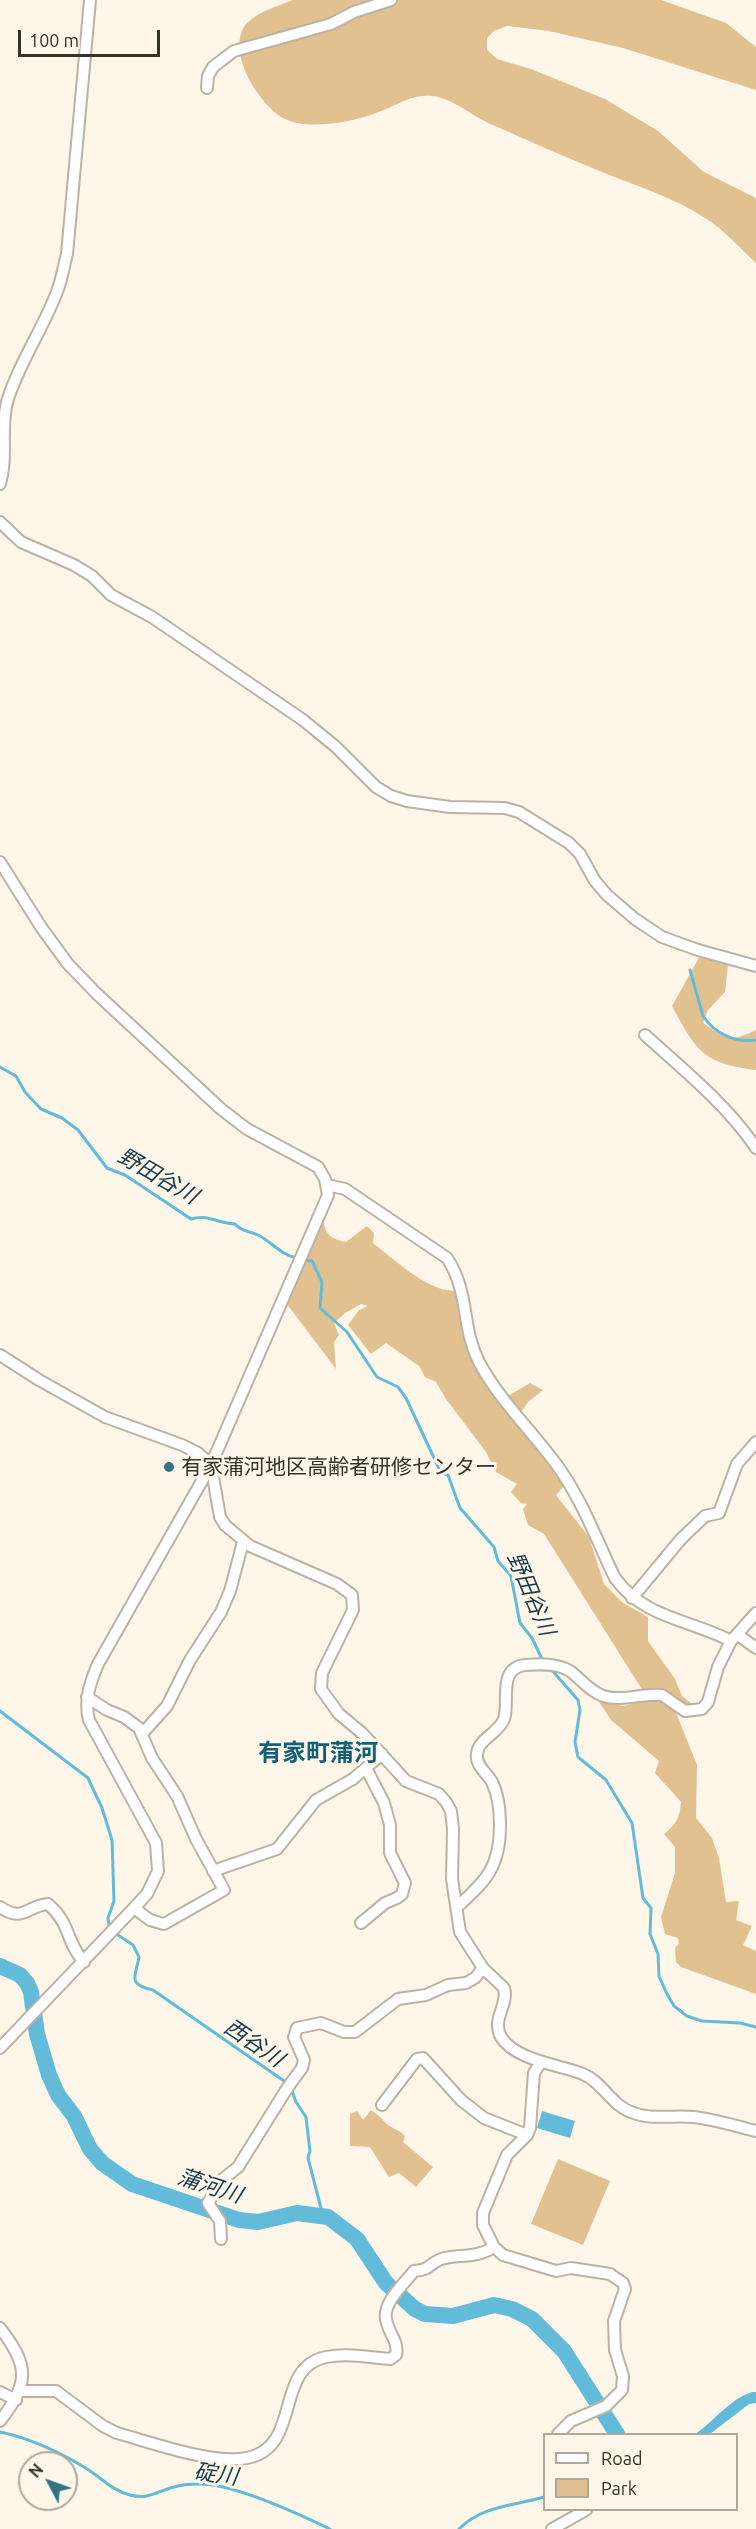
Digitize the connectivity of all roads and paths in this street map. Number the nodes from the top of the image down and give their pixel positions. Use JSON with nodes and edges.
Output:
{"nodes":[{"id":1,"x":90,"y":0,"type":"edge"},
{"id":2,"x":391,"y":0,"type":"edge"},
{"id":3,"x":207,"y":88,"type":"dead end"},
{"id":4,"x":0,"y":484,"type":"edge"},
{"id":5,"x":0,"y":522,"type":"edge"},
{"id":6,"x":0,"y":861,"type":"edge"},
{"id":7,"x":756,"y":966,"type":"edge"},
{"id":8,"x":645,"y":1035,"type":"dead end"},
{"id":9,"x":756,"y":1149,"type":"edge"},
{"id":10,"x":327,"y":1185,"type":"junction"},
{"id":11,"x":0,"y":1355,"type":"edge"},
{"id":12,"x":756,"y":1442,"type":"edge"},
{"id":13,"x":211,"y":1465,"type":"junction"},
{"id":14,"x":243,"y":1542,"type":"junction"},
{"id":15,"x":632,"y":1598,"type":"junction"},
{"id":16,"x":756,"y":1613,"type":"edge"},
{"id":17,"x":735,"y":1638,"type":"junction"},
{"id":18,"x":756,"y":1648,"type":"edge"},
{"id":19,"x":87,"y":1697,"type":"junction"},
{"id":20,"x":142,"y":1734,"type":"junction"},
{"id":21,"x":381,"y":1754,"type":"junction"},
{"id":22,"x":366,"y":1768,"type":"junction"},
{"id":23,"x":213,"y":1871,"type":"junction"},
{"id":24,"x":0,"y":1907,"type":"edge"},
{"id":25,"x":457,"y":1907,"type":"junction"},
{"id":26,"x":134,"y":1908,"type":"junction"},
{"id":27,"x":361,"y":1923,"type":"dead end"},
{"id":28,"x":84,"y":1962,"type":"junction"},
{"id":29,"x":483,"y":1968,"type":"junction"},
{"id":30,"x":0,"y":2048,"type":"edge"},
{"id":31,"x":541,"y":2062,"type":"junction"},
{"id":32,"x":382,"y":2104,"type":"dead end"},
{"id":33,"x":756,"y":2131,"type":"edge"},
{"id":34,"x":527,"y":2135,"type":"junction"},
{"id":35,"x":221,"y":2239,"type":"dead end"},
{"id":36,"x":494,"y":2247,"type":"junction"},
{"id":37,"x":0,"y":2328,"type":"edge"},
{"id":38,"x":0,"y":2392,"type":"edge"},
{"id":39,"x":17,"y":2395,"type":"junction"},
{"id":40,"x":0,"y":2421,"type":"edge"},
{"id":41,"x":559,"y":2433,"type":"edge"},
{"id":42,"x":584,"y":2511,"type":"edge"},
{"id":43,"x":552,"y":2529,"type":"edge"}],
"edges":[{"from":1,"to":4,"type":"street"},
{"from":2,"to":3,"type":"street"},
{"from":5,"to":7,"type":"street"},
{"from":6,"to":10,"type":"street"},
{"from":8,"to":9,"type":"street"},
{"from":10,"to":13,"type":"street"},
{"from":10,"to":15,"type":"street"},
{"from":11,"to":13,"type":"street"},
{"from":12,"to":15,"type":"street"},
{"from":13,"to":14,"type":"street"},
{"from":13,"to":19,"type":"street"},
{"from":14,"to":20,"type":"street"},
{"from":14,"to":21,"type":"street"},
{"from":15,"to":17,"type":"street"},
{"from":16,"to":17,"type":"street"},
{"from":17,"to":18,"type":"street"},
{"from":17,"to":25,"type":"street"},
{"from":19,"to":20,"type":"street"},
{"from":19,"to":26,"type":"street"},
{"from":20,"to":23,"type":"street"},
{"from":21,"to":22,"type":"street"},
{"from":21,"to":25,"type":"street"},
{"from":22,"to":23,"type":"street"},
{"from":22,"to":27,"type":"street"},
{"from":23,"to":26,"type":"street"},
{"from":24,"to":28,"type":"street"},
{"from":25,"to":29,"type":"street"},
{"from":26,"to":28,"type":"street"},
{"from":28,"to":30,"type":"street"},
{"from":29,"to":31,"type":"street"},
{"from":29,"to":35,"type":"street"},
{"from":31,"to":33,"type":"street"},
{"from":31,"to":34,"type":"street"},
{"from":32,"to":34,"type":"street"},
{"from":34,"to":36,"type":"street"},
{"from":36,"to":39,"type":"street"},
{"from":36,"to":41,"type":"street"},
{"from":37,"to":39,"type":"street"},
{"from":38,"to":39,"type":"street"},
{"from":39,"to":40,"type":"street"},
{"from":42,"to":43,"type":"street"}]}
